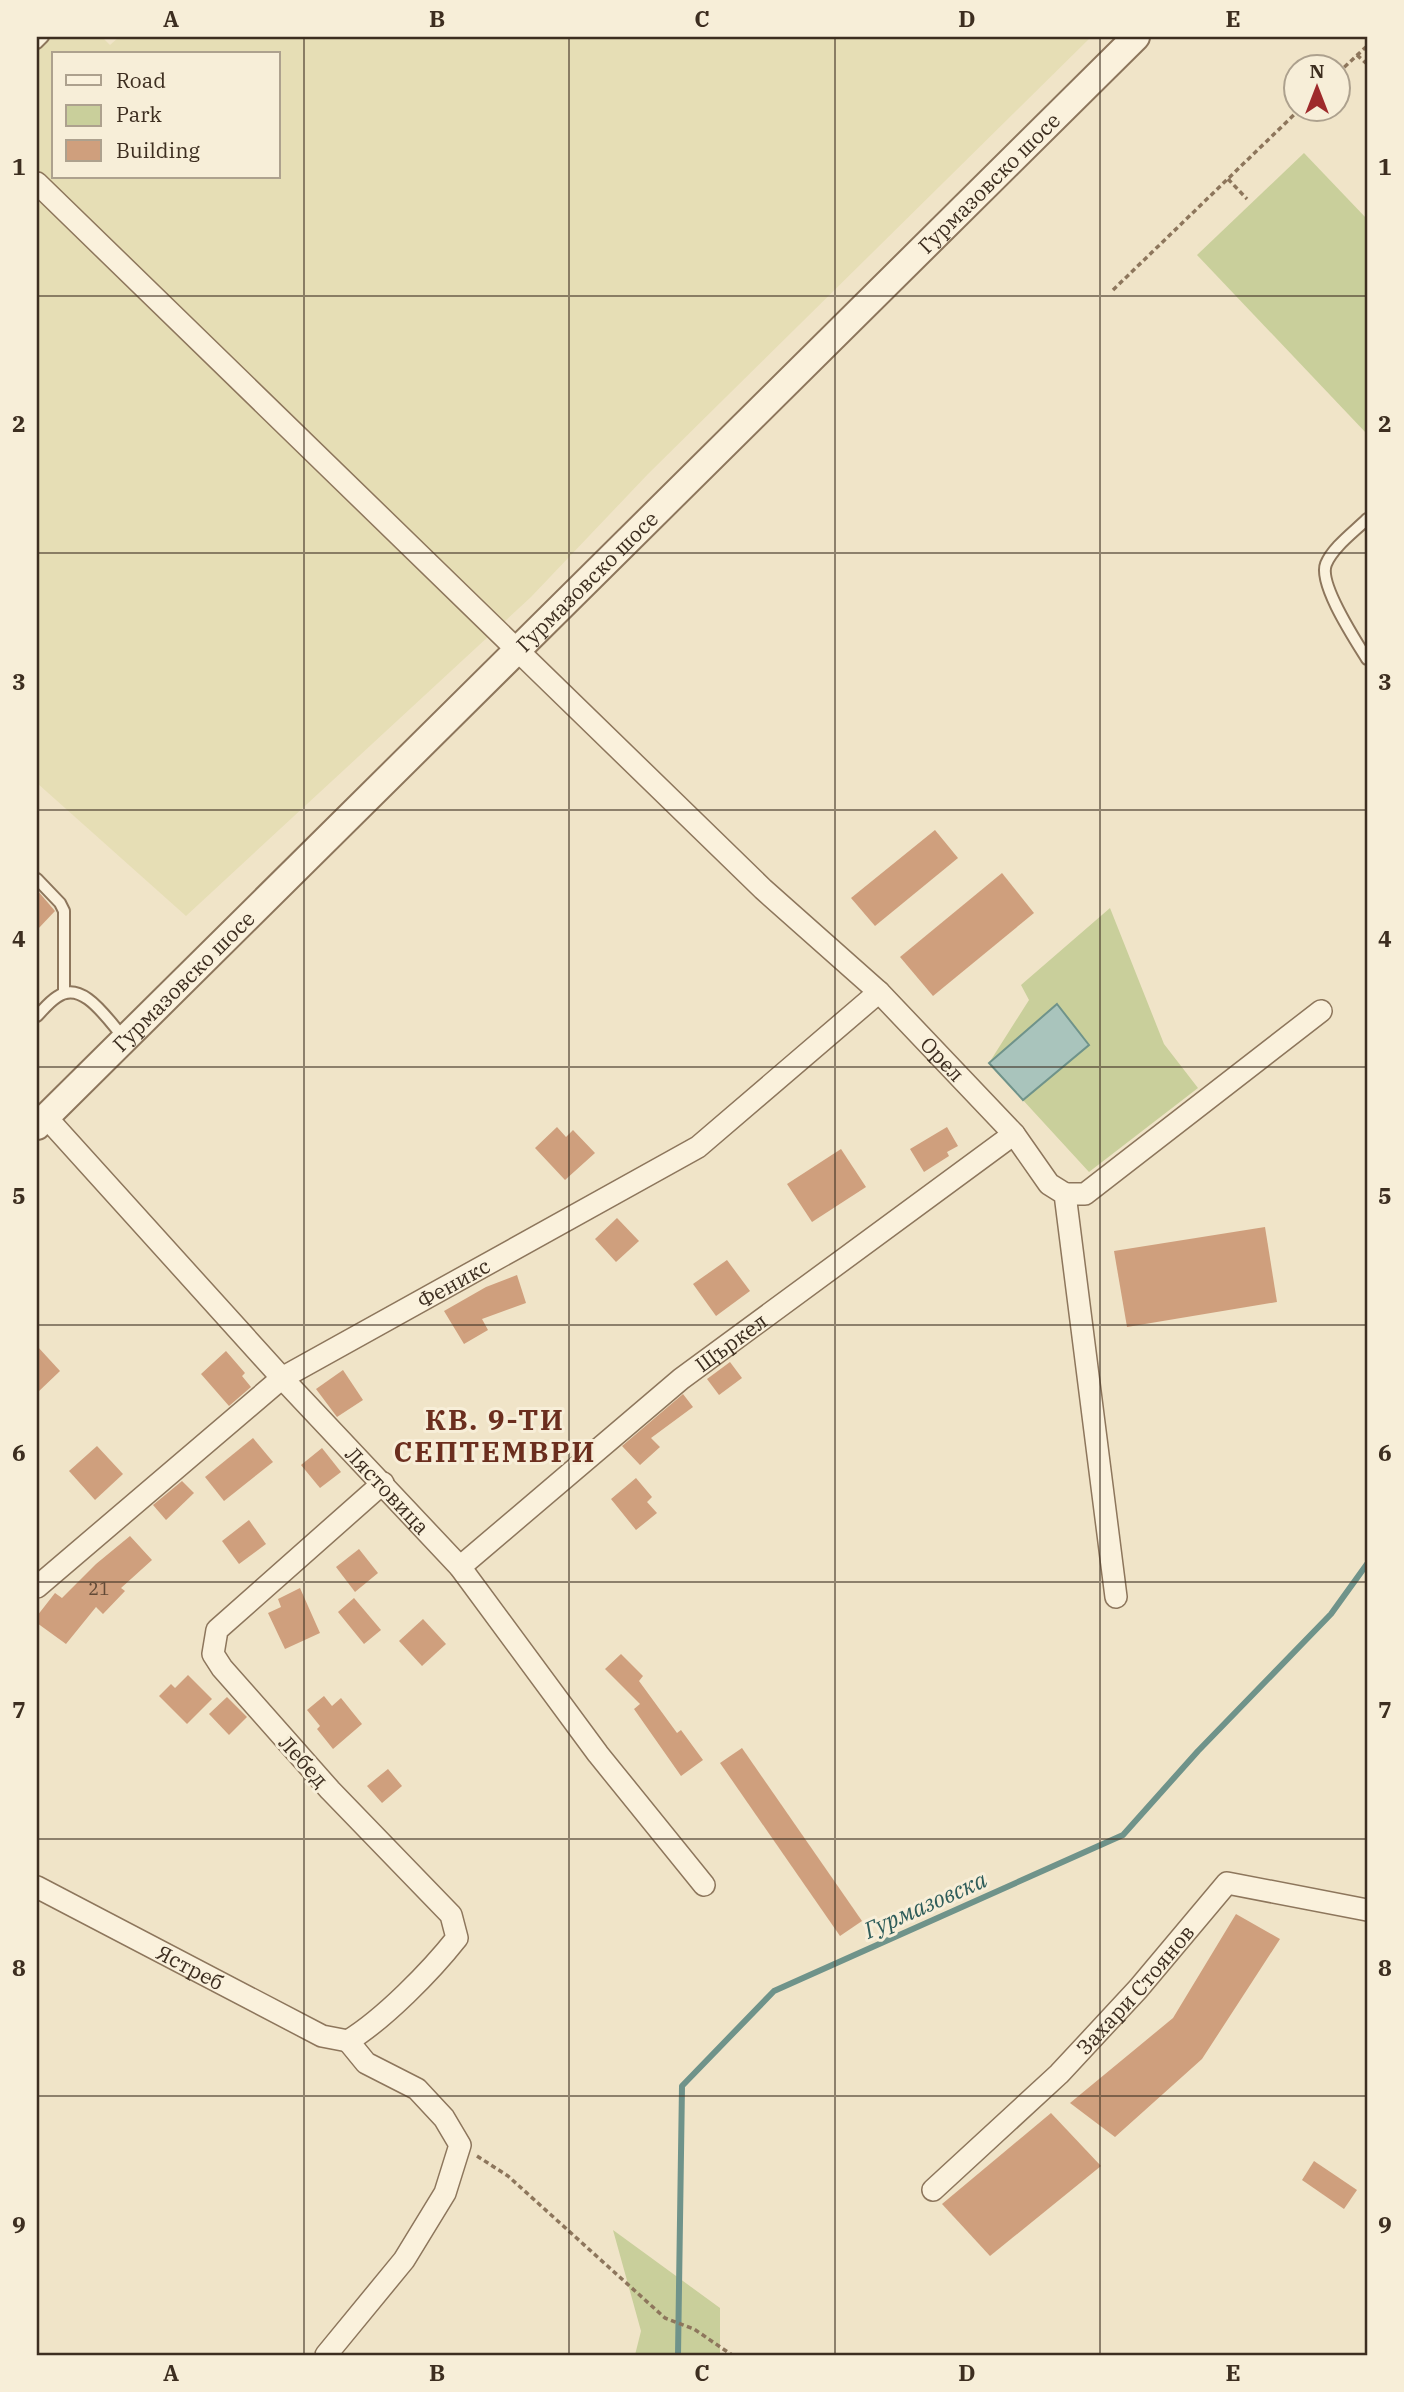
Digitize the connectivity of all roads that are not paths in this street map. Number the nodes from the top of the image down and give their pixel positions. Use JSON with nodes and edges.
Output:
{"nodes":[{"id":1,"x":43,"y":37,"type":"edge"},
{"id":2,"x":1136,"y":37,"type":"edge"},
{"id":3,"x":37,"y":43,"type":"edge"},
{"id":4,"x":37,"y":183,"type":"edge"},
{"id":5,"x":1367,"y":519,"type":"edge"},
{"id":6,"x":518,"y":649,"type":"junction"},
{"id":7,"x":1367,"y":659,"type":"edge"},
{"id":8,"x":37,"y":880,"type":"edge"},
{"id":9,"x":879,"y":992,"type":"junction"},
{"id":10,"x":64,"y":993,"type":"junction"},
{"id":11,"x":1321,"y":1011,"type":"dead end"},
{"id":12,"x":37,"y":1016,"type":"edge"},
{"id":13,"x":125,"y":1039,"type":"junction"},
{"id":14,"x":41,"y":1122,"type":"edge"},
{"id":15,"x":1014,"y":1134,"type":"junction"},
{"id":16,"x":1065,"y":1194,"type":"junction"},
{"id":17,"x":282,"y":1378,"type":"junction"},
{"id":18,"x":383,"y":1483,"type":"junction"},
{"id":19,"x":460,"y":1567,"type":"junction"},
{"id":20,"x":37,"y":1587,"type":"edge"},
{"id":21,"x":1116,"y":1597,"type":"dead end"},
{"id":22,"x":704,"y":1885,"type":"dead end"},
{"id":23,"x":37,"y":1888,"type":"edge"},
{"id":24,"x":1367,"y":1910,"type":"edge"},
{"id":25,"x":348,"y":2041,"type":"junction"},
{"id":26,"x":933,"y":2190,"type":"dead end"},
{"id":27,"x":326,"y":2355,"type":"edge"}],
"edges":[{"from":1,"to":3,"type":"lane"},
{"from":2,"to":6,"type":"street","name":"Гурмазовско шосе"},
{"from":4,"to":6,"type":"street","name":"Орел"},
{"from":5,"to":7,"type":"lane"},
{"from":6,"to":9,"type":"street","name":"Орел"},
{"from":6,"to":13,"type":"street","name":"Гурмазовско шосе"},
{"from":8,"to":10,"type":"lane"},
{"from":9,"to":15,"type":"street","name":"Орел"},
{"from":9,"to":17,"type":"street","name":"Феникс"},
{"from":10,"to":12,"type":"lane"},
{"from":10,"to":13,"type":"lane"},
{"from":11,"to":16,"type":"street"},
{"from":13,"to":14,"type":"street","name":"Гурмазовско шосе"},
{"from":14,"to":17,"type":"street","name":"Лястовица"},
{"from":15,"to":16,"type":"street","name":"Орел"},
{"from":15,"to":19,"type":"street","name":"Щъркел"},
{"from":16,"to":21,"type":"street"},
{"from":17,"to":18,"type":"street","name":"Лястовица"},
{"from":17,"to":20,"type":"street","name":"Феникс"},
{"from":18,"to":19,"type":"street","name":"Лястовица"},
{"from":18,"to":25,"type":"street","name":"Лебед"},
{"from":19,"to":22,"type":"street","name":"Лястовица"},
{"from":23,"to":25,"type":"street","name":"Ястреб"},
{"from":24,"to":26,"type":"street","name":"Захари Стоянов"},
{"from":25,"to":27,"type":"street"}]}
